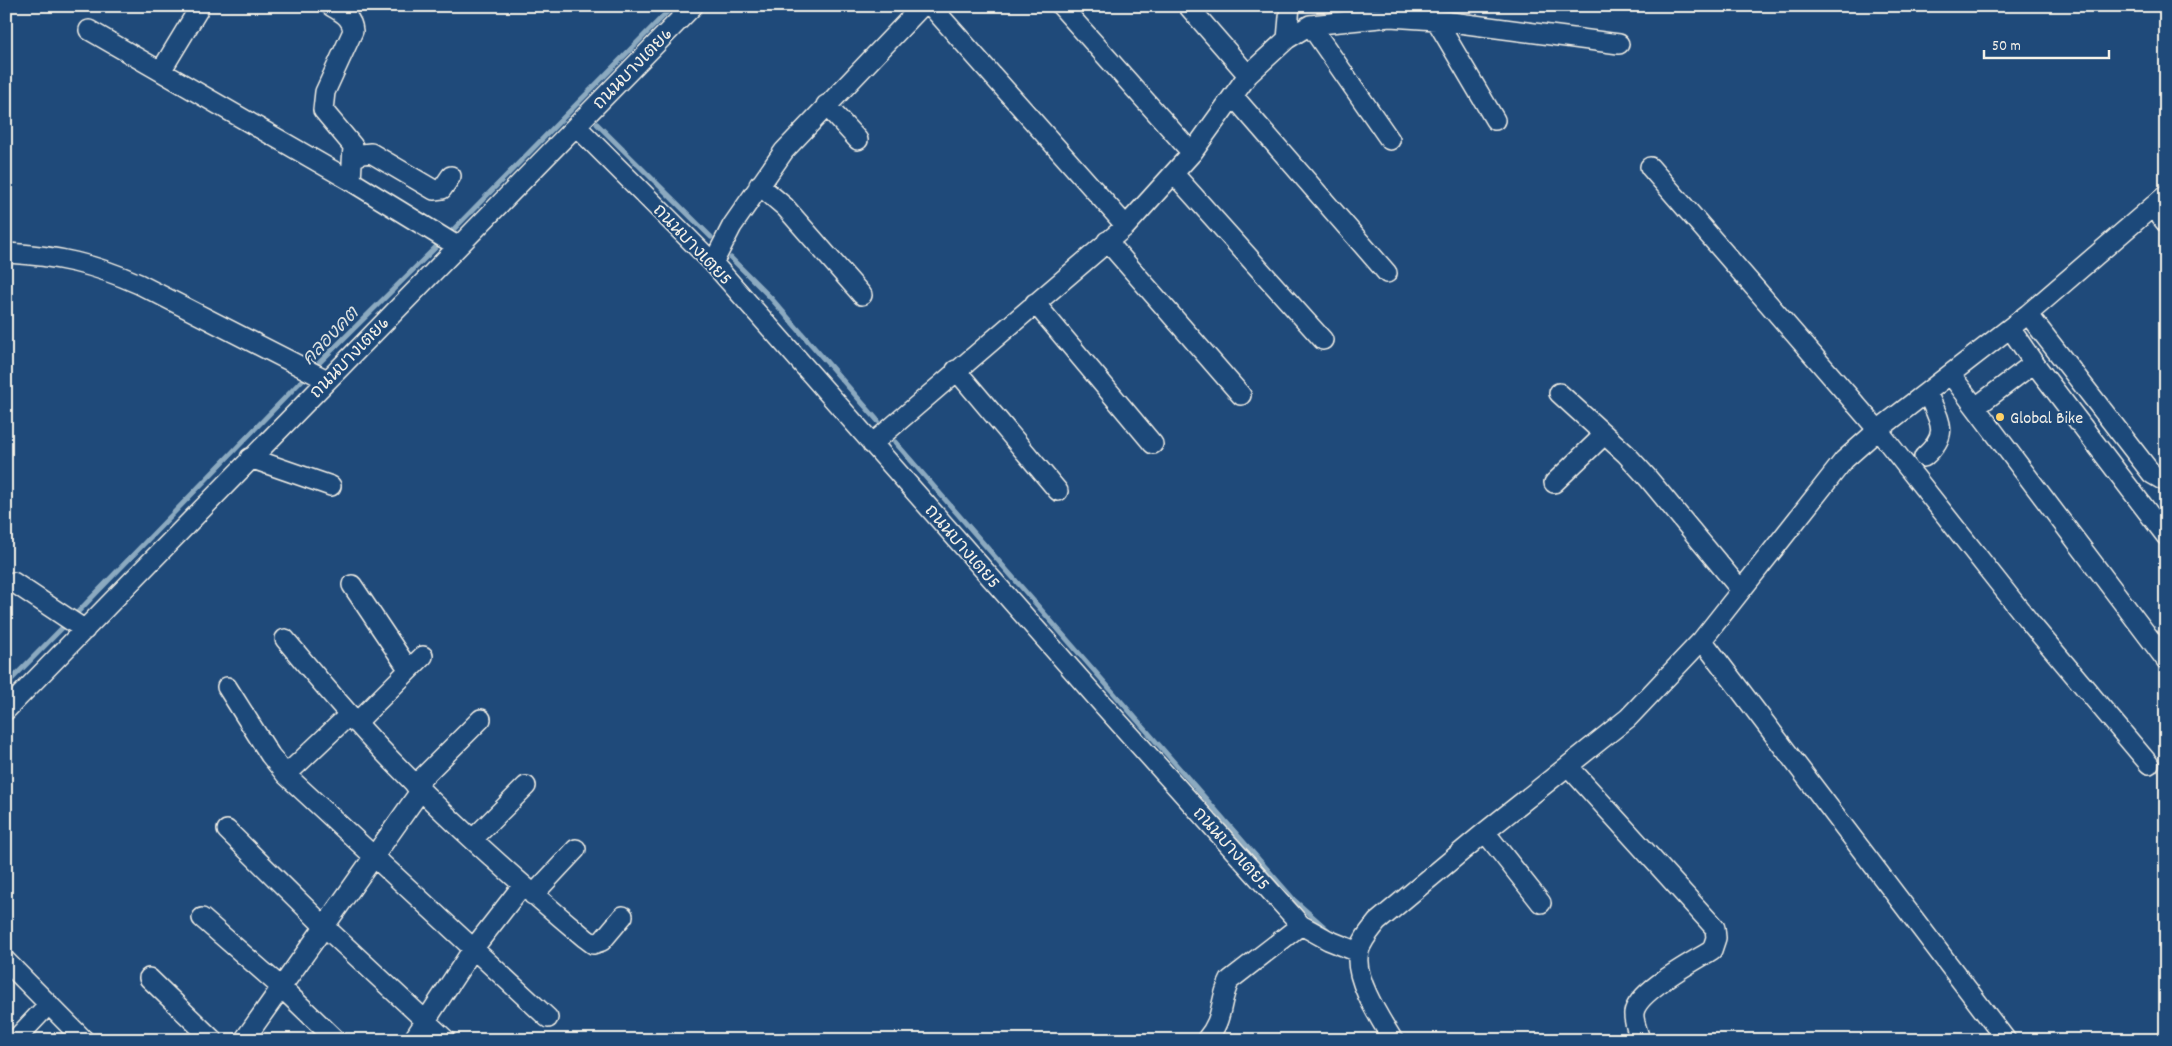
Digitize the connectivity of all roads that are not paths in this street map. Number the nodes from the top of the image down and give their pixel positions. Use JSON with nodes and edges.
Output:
{"nodes":[{"id":1,"x":331,"y":6,"type":"edge"},
{"id":2,"x":693,"y":6,"type":"edge"},
{"id":3,"x":922,"y":6,"type":"edge"},
{"id":4,"x":931,"y":6,"type":"edge"},
{"id":5,"x":1061,"y":6,"type":"edge"},
{"id":6,"x":1188,"y":6,"type":"edge"},
{"id":7,"x":1290,"y":6,"type":"edge"},
{"id":8,"x":198,"y":10,"type":"dead end"},
{"id":9,"x":1436,"y":20,"type":"junction"},
{"id":10,"x":1310,"y":26,"type":"junction"},
{"id":11,"x":89,"y":30,"type":"dead end"},
{"id":12,"x":1288,"y":39,"type":"junction"},
{"id":13,"x":1619,"y":44,"type":"dead end"},
{"id":14,"x":160,"y":71,"type":"junction"},
{"id":15,"x":1248,"y":76,"type":"junction"},
{"id":16,"x":1234,"y":97,"type":"junction"},
{"id":17,"x":826,"y":105,"type":"junction"},
{"id":18,"x":1495,"y":120,"type":"dead end"},
{"id":19,"x":576,"y":126,"type":"junction"},
{"id":20,"x":858,"y":140,"type":"dead end"},
{"id":21,"x":1390,"y":140,"type":"dead end"},
{"id":22,"x":1192,"y":153,"type":"junction"},
{"id":23,"x":354,"y":158,"type":"junction"},
{"id":24,"x":1650,"y":167,"type":"dead end"},
{"id":25,"x":1174,"y":174,"type":"junction"},
{"id":26,"x":451,"y":176,"type":"dead end"},
{"id":27,"x":351,"y":181,"type":"junction"},
{"id":28,"x":759,"y":186,"type":"junction"},
{"id":29,"x":2159,"y":201,"type":"edge"},
{"id":30,"x":2166,"y":223,"type":"edge"},
{"id":31,"x":1126,"y":226,"type":"junction"},
{"id":32,"x":1107,"y":242,"type":"junction"},
{"id":33,"x":456,"y":245,"type":"junction"},
{"id":34,"x":8,"y":253,"type":"dead end"},
{"id":35,"x":713,"y":263,"type":"junction"},
{"id":36,"x":1387,"y":274,"type":"dead end"},
{"id":37,"x":862,"y":295,"type":"dead end"},
{"id":38,"x":1035,"y":303,"type":"junction"},
{"id":39,"x":2028,"y":314,"type":"junction"},
{"id":40,"x":2010,"y":328,"type":"junction"},
{"id":41,"x":1323,"y":340,"type":"dead end"},
{"id":42,"x":2034,"y":363,"type":"junction"},
{"id":43,"x":956,"y":370,"type":"junction"},
{"id":44,"x":1951,"y":375,"type":"junction"},
{"id":45,"x":324,"y":378,"type":"junction"},
{"id":46,"x":1559,"y":392,"type":"dead end"},
{"id":47,"x":1926,"y":393,"type":"junction"},
{"id":48,"x":1241,"y":395,"type":"dead end"},
{"id":49,"x":1976,"y":407,"type":"junction"},
{"id":50,"x":1878,"y":430,"type":"junction"},
{"id":51,"x":1604,"y":435,"type":"junction"},
{"id":52,"x":872,"y":444,"type":"junction"},
{"id":53,"x":1152,"y":444,"type":"dead end"},
{"id":54,"x":1924,"y":457,"type":"dead end"},
{"id":55,"x":250,"y":458,"type":"junction"},
{"id":56,"x":2166,"y":482,"type":"edge"},
{"id":57,"x":1554,"y":483,"type":"dead end"},
{"id":58,"x":331,"y":486,"type":"dead end"},
{"id":59,"x":1058,"y":491,"type":"dead end"},
{"id":60,"x":2166,"y":536,"type":"edge"},
{"id":61,"x":13,"y":582,"type":"dead end"},
{"id":62,"x":352,"y":585,"type":"dead end"},
{"id":63,"x":1740,"y":589,"type":"junction"},
{"id":64,"x":82,"y":628,"type":"junction"},
{"id":65,"x":284,"y":640,"type":"dead end"},
{"id":66,"x":1702,"y":640,"type":"junction"},
{"id":67,"x":424,"y":656,"type":"dead end"},
{"id":68,"x":2166,"y":660,"type":"edge"},
{"id":69,"x":410,"y":670,"type":"junction"},
{"id":70,"x":228,"y":687,"type":"dead end"},
{"id":71,"x":6,"y":710,"type":"edge"},
{"id":72,"x":352,"y":719,"type":"junction"},
{"id":73,"x":480,"y":719,"type":"dead end"},
{"id":74,"x":2149,"y":764,"type":"dead end"},
{"id":75,"x":1569,"y":766,"type":"junction"},
{"id":76,"x":286,"y":775,"type":"junction"},
{"id":77,"x":526,"y":786,"type":"dead end"},
{"id":78,"x":418,"y":788,"type":"junction"},
{"id":79,"x":227,"y":830,"type":"dead end"},
{"id":80,"x":1485,"y":832,"type":"junction"},
{"id":81,"x":473,"y":839,"type":"junction"},
{"id":82,"x":576,"y":849,"type":"dead end"},
{"id":83,"x":374,"y":858,"type":"junction"},
{"id":84,"x":528,"y":890,"type":"junction"},
{"id":85,"x":1541,"y":903,"type":"dead end"},
{"id":86,"x":624,"y":916,"type":"dead end"},
{"id":87,"x":202,"y":918,"type":"dead end"},
{"id":88,"x":1301,"y":925,"type":"junction"},
{"id":89,"x":325,"y":927,"type":"junction"},
{"id":90,"x":473,"y":949,"type":"junction"},
{"id":91,"x":1358,"y":952,"type":"junction"},
{"id":92,"x":6,"y":962,"type":"edge"},
{"id":93,"x":149,"y":978,"type":"dead end"},
{"id":94,"x":282,"y":988,"type":"junction"},
{"id":95,"x":49,"y":1004,"type":"junction"},
{"id":96,"x":548,"y":1018,"type":"dead end"},
{"id":97,"x":425,"y":1021,"type":"junction"},
{"id":98,"x":15,"y":1040,"type":"edge"},
{"id":99,"x":84,"y":1040,"type":"edge"},
{"id":100,"x":213,"y":1040,"type":"edge"},
{"id":101,"x":244,"y":1040,"type":"edge"},
{"id":102,"x":336,"y":1040,"type":"edge"},
{"id":103,"x":413,"y":1040,"type":"edge"},
{"id":104,"x":446,"y":1040,"type":"edge"},
{"id":105,"x":1206,"y":1040,"type":"edge"},
{"id":106,"x":1393,"y":1040,"type":"edge"},
{"id":107,"x":1640,"y":1040,"type":"edge"},
{"id":108,"x":2006,"y":1040,"type":"edge"}],
"edges":[{"from":1,"to":23,"type":"street"},
{"from":2,"to":19,"type":"street","name":"ถนนบางเตย6"},
{"from":3,"to":17,"type":"street"},
{"from":4,"to":31,"type":"street"},
{"from":5,"to":22,"type":"street"},
{"from":6,"to":15,"type":"street"},
{"from":7,"to":12,"type":"street"},
{"from":8,"to":14,"type":"street"},
{"from":9,"to":10,"type":"street"},
{"from":9,"to":13,"type":"street"},
{"from":9,"to":18,"type":"street"},
{"from":10,"to":12,"type":"street"},
{"from":10,"to":21,"type":"street"},
{"from":11,"to":14,"type":"street"},
{"from":12,"to":15,"type":"street"},
{"from":14,"to":27,"type":"street"},
{"from":15,"to":16,"type":"street"},
{"from":16,"to":22,"type":"street"},
{"from":16,"to":36,"type":"street"},
{"from":17,"to":20,"type":"street"},
{"from":17,"to":28,"type":"street"},
{"from":19,"to":33,"type":"street","name":"ถนนบางเตย6"},
{"from":19,"to":35,"type":"street","name":"ถนนบางเตย5"},
{"from":22,"to":25,"type":"street"},
{"from":23,"to":26,"type":"street"},
{"from":23,"to":27,"type":"street"},
{"from":24,"to":50,"type":"street"},
{"from":25,"to":31,"type":"street"},
{"from":25,"to":41,"type":"street"},
{"from":27,"to":33,"type":"street"},
{"from":28,"to":35,"type":"street"},
{"from":28,"to":37,"type":"street"},
{"from":29,"to":30,"type":"street"},
{"from":29,"to":39,"type":"street"},
{"from":31,"to":32,"type":"street"},
{"from":32,"to":38,"type":"street"},
{"from":32,"to":48,"type":"street"},
{"from":33,"to":45,"type":"street","name":"ถนนบางเตย6"},
{"from":34,"to":45,"type":"street"},
{"from":35,"to":52,"type":"street","name":"ถนนบางเตย5"},
{"from":38,"to":43,"type":"street"},
{"from":38,"to":53,"type":"street"},
{"from":39,"to":40,"type":"street"},
{"from":39,"to":56,"type":"street"},
{"from":40,"to":42,"type":"street"},
{"from":40,"to":44,"type":"street"},
{"from":42,"to":49,"type":"street"},
{"from":42,"to":60,"type":"street"},
{"from":43,"to":52,"type":"street"},
{"from":43,"to":59,"type":"street"},
{"from":44,"to":47,"type":"street"},
{"from":44,"to":49,"type":"street"},
{"from":45,"to":55,"type":"street","name":"ถนนบางเตย6"},
{"from":46,"to":51,"type":"street"},
{"from":47,"to":50,"type":"street"},
{"from":47,"to":54,"type":"street"},
{"from":49,"to":68,"type":"street"},
{"from":50,"to":63,"type":"street"},
{"from":50,"to":74,"type":"street"},
{"from":51,"to":57,"type":"street"},
{"from":51,"to":63,"type":"street"},
{"from":52,"to":88,"type":"street","name":"ถนนบางเตย5"},
{"from":55,"to":58,"type":"street"},
{"from":55,"to":64,"type":"street","name":"ถนนบางเตย6"},
{"from":61,"to":64,"type":"street"},
{"from":62,"to":69,"type":"street"},
{"from":63,"to":66,"type":"street"},
{"from":64,"to":71,"type":"street","name":"ถนนบางเตย6"},
{"from":65,"to":72,"type":"street"},
{"from":66,"to":75,"type":"street"},
{"from":66,"to":108,"type":"street"},
{"from":67,"to":69,"type":"street"},
{"from":69,"to":72,"type":"street"},
{"from":70,"to":76,"type":"street"},
{"from":72,"to":76,"type":"street"},
{"from":72,"to":78,"type":"street"},
{"from":73,"to":78,"type":"street"},
{"from":75,"to":80,"type":"street"},
{"from":75,"to":107,"type":"street"},
{"from":76,"to":83,"type":"street"},
{"from":77,"to":81,"type":"street"},
{"from":78,"to":81,"type":"street"},
{"from":78,"to":83,"type":"street"},
{"from":79,"to":89,"type":"street"},
{"from":80,"to":85,"type":"street"},
{"from":80,"to":91,"type":"street"},
{"from":81,"to":84,"type":"street"},
{"from":82,"to":84,"type":"street"},
{"from":83,"to":89,"type":"street"},
{"from":83,"to":90,"type":"street"},
{"from":84,"to":86,"type":"street"},
{"from":84,"to":90,"type":"street"},
{"from":87,"to":94,"type":"street"},
{"from":88,"to":91,"type":"street","name":"ถนนบางเตย5"},
{"from":88,"to":105,"type":"street"},
{"from":89,"to":94,"type":"street"},
{"from":89,"to":97,"type":"street"},
{"from":90,"to":96,"type":"street"},
{"from":90,"to":97,"type":"street"},
{"from":91,"to":106,"type":"street"},
{"from":92,"to":95,"type":"street"},
{"from":93,"to":100,"type":"street"},
{"from":94,"to":101,"type":"street"},
{"from":94,"to":102,"type":"street"},
{"from":95,"to":98,"type":"street"},
{"from":95,"to":99,"type":"street"},
{"from":97,"to":103,"type":"street"},
{"from":97,"to":104,"type":"street"}]}
